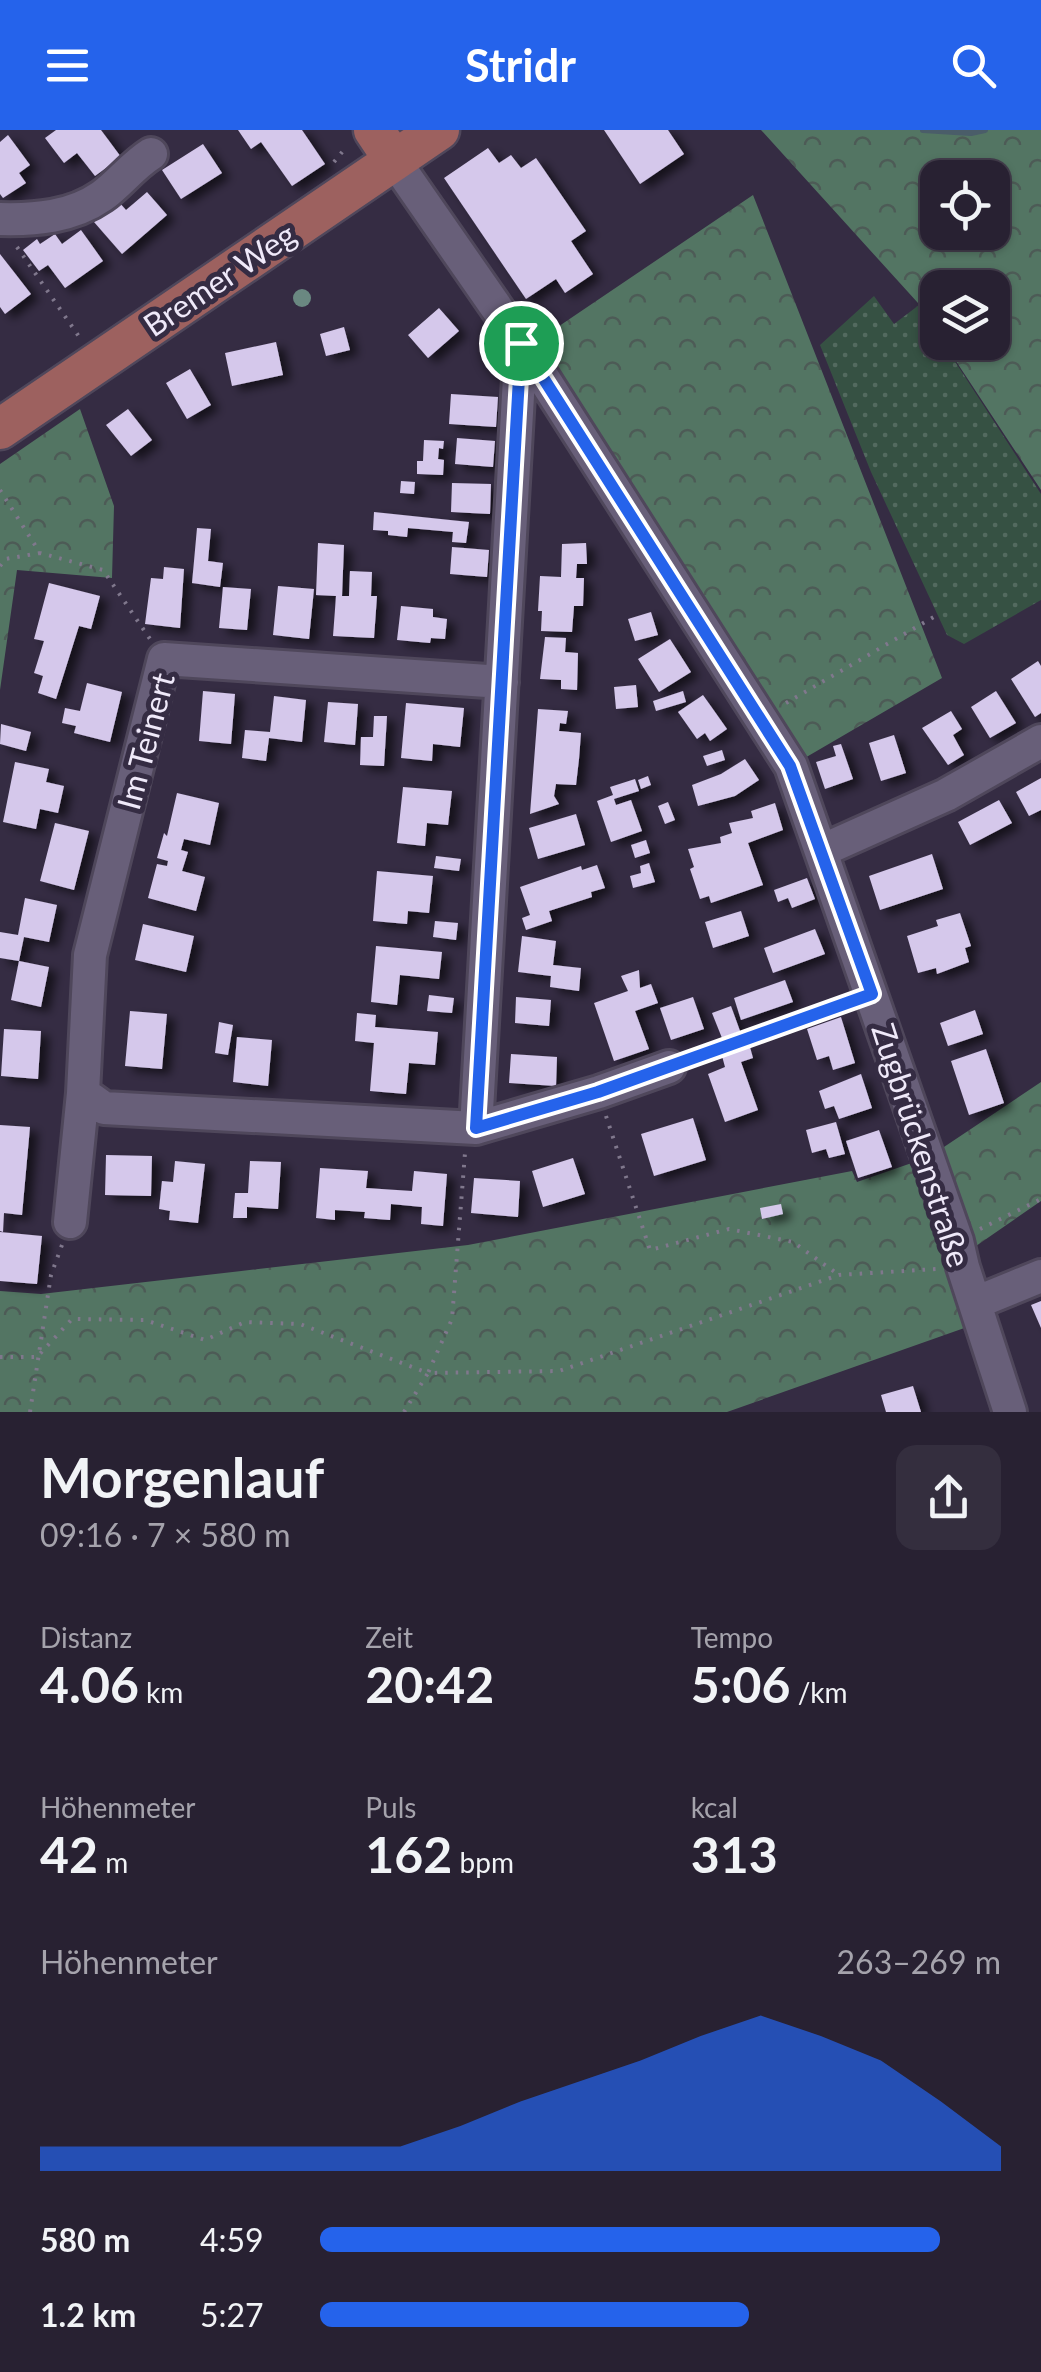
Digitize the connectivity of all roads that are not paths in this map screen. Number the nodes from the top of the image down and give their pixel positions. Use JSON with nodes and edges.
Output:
{"nodes":[{"id":1,"x":438,"y":130,"type":"edge"},
{"id":2,"x":384,"y":145,"type":"edge"},
{"id":3,"x":151,"y":154,"type":"dead end"},
{"id":4,"x":5,"y":229,"type":"edge"},
{"id":5,"x":521,"y":343,"type":"junction"},
{"id":6,"x":0,"y":429,"type":"edge"},
{"id":7,"x":502,"y":682,"type":"junction"},
{"id":8,"x":1041,"y":741,"type":"edge"},
{"id":9,"x":821,"y":851,"type":"junction"},
{"id":10,"x":669,"y":1067,"type":"road end"},
{"id":11,"x":83,"y":1093,"type":"junction"},
{"id":12,"x":471,"y":1128,"type":"junction"},
{"id":13,"x":70,"y":1222,"type":"dead end"},
{"id":14,"x":1041,"y":1276,"type":"edge"},
{"id":15,"x":975,"y":1303,"type":"junction"},
{"id":16,"x":1010,"y":1412,"type":"edge"}],
"edges":[{"from":1,"to":2,"type":"main road","name":"Bremer Weg"},
{"from":2,"to":5,"type":"street","name":"Zugbrückenstraße"},
{"from":2,"to":6,"type":"main road","name":"Bremer Weg"},
{"from":3,"to":4,"type":"street"},
{"from":5,"to":7,"type":"street"},
{"from":5,"to":9,"type":"street","name":"Zugbrückenstraße"},
{"from":7,"to":11,"type":"street","name":"Im Teinert"},
{"from":7,"to":12,"type":"street"},
{"from":8,"to":9,"type":"street"},
{"from":9,"to":15,"type":"street","name":"Zugbrückenstraße"},
{"from":10,"to":12,"type":"street"},
{"from":11,"to":12,"type":"street"},
{"from":11,"to":13,"type":"street","name":"Im Teinert"},
{"from":14,"to":15,"type":"street","name":"Zugbrückenstraße"},
{"from":15,"to":16,"type":"street","name":"Zugbrückenstraße"}]}
